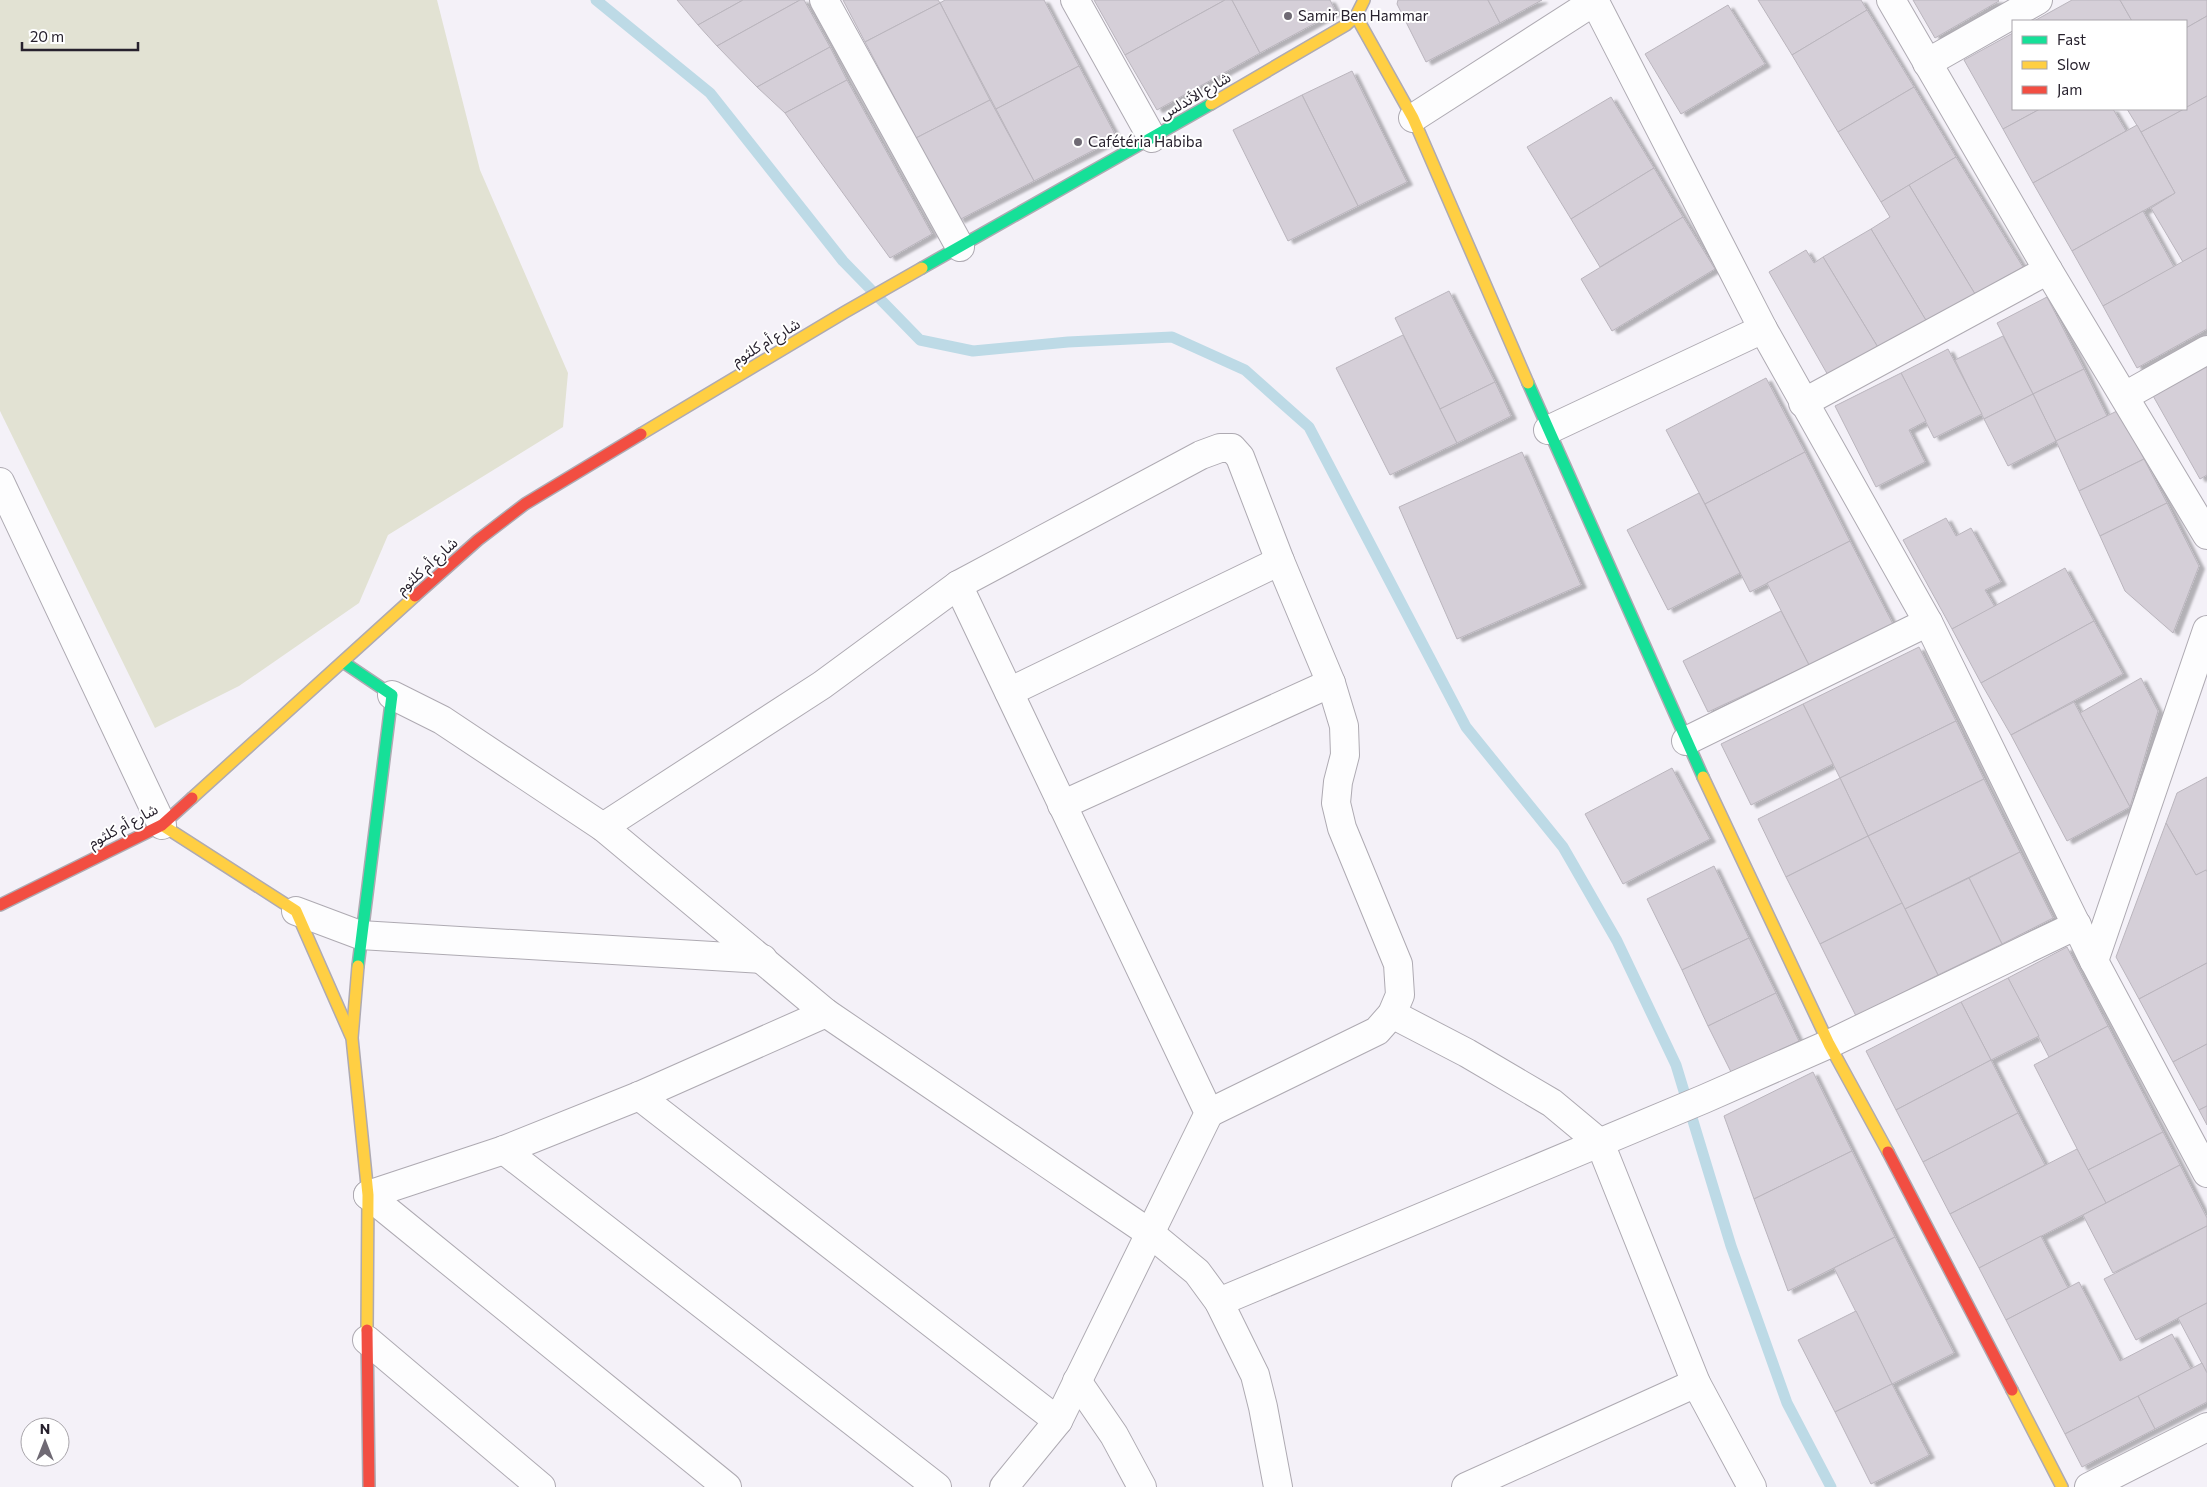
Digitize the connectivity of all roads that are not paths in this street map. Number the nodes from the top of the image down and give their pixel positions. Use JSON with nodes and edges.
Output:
{"nodes":[{"id":1,"x":824,"y":0,"type":"edge"},
{"id":2,"x":1075,"y":0,"type":"edge"},
{"id":3,"x":1891,"y":0,"type":"edge"},
{"id":4,"x":2038,"y":0,"type":"edge"},
{"id":5,"x":1594,"y":1,"type":"edge"},
{"id":6,"x":1359,"y":6,"type":"edge"},
{"id":7,"x":1927,"y":63,"type":"junction"},
{"id":8,"x":1413,"y":118,"type":"junction"},
{"id":9,"x":1152,"y":138,"type":"junction"},
{"id":10,"x":960,"y":247,"type":"junction"},
{"id":11,"x":2048,"y":270,"type":"junction"},
{"id":12,"x":900,"y":280,"type":"joint"},
{"id":13,"x":1763,"y":329,"type":"junction"},
{"id":14,"x":2207,"y":350,"type":"edge"},
{"id":15,"x":2125,"y":396,"type":"junction"},
{"id":16,"x":1803,"y":403,"type":"junction"},
{"id":17,"x":1548,"y":430,"type":"junction"},
{"id":18,"x":0,"y":482,"type":"edge"},
{"id":19,"x":2207,"y":535,"type":"edge"},
{"id":20,"x":1280,"y":561,"type":"junction"},
{"id":21,"x":958,"y":585,"type":"junction"},
{"id":22,"x":1928,"y":622,"type":"junction"},
{"id":23,"x":2207,"y":630,"type":"edge"},
{"id":24,"x":343,"y":662,"type":"junction"},
{"id":25,"x":1331,"y":683,"type":"junction"},
{"id":26,"x":1009,"y":692,"type":"junction"},
{"id":27,"x":392,"y":695,"type":"junction"},
{"id":28,"x":1686,"y":740,"type":"junction"},
{"id":29,"x":1062,"y":805,"type":"junction"},
{"id":30,"x":162,"y":825,"type":"junction"},
{"id":31,"x":603,"y":826,"type":"junction"},
{"id":32,"x":0,"y":905,"type":"edge"},
{"id":33,"x":296,"y":911,"type":"junction"},
{"id":34,"x":2077,"y":925,"type":"junction"},
{"id":35,"x":360,"y":935,"type":"junction"},
{"id":36,"x":763,"y":960,"type":"junction"},
{"id":37,"x":2094,"y":961,"type":"junction"},
{"id":38,"x":826,"y":1013,"type":"junction"},
{"id":39,"x":1392,"y":1014,"type":"junction"},
{"id":40,"x":352,"y":1038,"type":"junction"},
{"id":41,"x":1829,"y":1044,"type":"junction"},
{"id":42,"x":639,"y":1096,"type":"junction"},
{"id":43,"x":1209,"y":1113,"type":"junction"},
{"id":44,"x":1600,"y":1143,"type":"junction"},
{"id":45,"x":504,"y":1150,"type":"junction"},
{"id":46,"x":2207,"y":1173,"type":"edge"},
{"id":47,"x":368,"y":1195,"type":"junction"},
{"id":48,"x":1151,"y":1234,"type":"junction"},
{"id":49,"x":1219,"y":1302,"type":"junction"},
{"id":50,"x":367,"y":1340,"type":"junction"},
{"id":51,"x":1077,"y":1381,"type":"junction"},
{"id":52,"x":1696,"y":1383,"type":"junction"},
{"id":53,"x":1058,"y":1421,"type":"junction"},
{"id":54,"x":2207,"y":1427,"type":"edge"},
{"id":55,"x":369,"y":1487,"type":"edge"},
{"id":56,"x":540,"y":1487,"type":"edge"},
{"id":57,"x":727,"y":1487,"type":"edge"},
{"id":58,"x":937,"y":1487,"type":"edge"},
{"id":59,"x":1004,"y":1487,"type":"edge"},
{"id":60,"x":1142,"y":1487,"type":"edge"},
{"id":61,"x":1278,"y":1487,"type":"edge"},
{"id":62,"x":1466,"y":1487,"type":"edge"},
{"id":63,"x":1752,"y":1487,"type":"edge"},
{"id":64,"x":2062,"y":1487,"type":"edge"},
{"id":65,"x":2089,"y":1487,"type":"edge"}],
"edges":[{"from":1,"to":10,"type":"street"},
{"from":2,"to":9,"type":"street"},
{"from":3,"to":7,"type":"street"},
{"from":4,"to":7,"type":"street"},
{"from":5,"to":8,"type":"street"},
{"from":5,"to":13,"type":"street"},
{"from":6,"to":8,"type":"street"},
{"from":6,"to":9,"type":"street","name":"شارع الأندلس"},
{"from":7,"to":11,"type":"street"},
{"from":8,"to":17,"type":"street"},
{"from":9,"to":10,"type":"street","name":"شارع الأندلس"},
{"from":10,"to":12,"type":"street","name":"شارع الأندلس"},
{"from":11,"to":15,"type":"street"},
{"from":11,"to":16,"type":"street"},
{"from":12,"to":24,"type":"street","name":"شارع أم كلثوم"},
{"from":13,"to":16,"type":"street"},
{"from":13,"to":17,"type":"street"},
{"from":14,"to":15,"type":"street"},
{"from":15,"to":19,"type":"street"},
{"from":16,"to":22,"type":"street"},
{"from":17,"to":28,"type":"street"},
{"from":18,"to":30,"type":"street"},
{"from":20,"to":21,"type":"street"},
{"from":20,"to":25,"type":"street"},
{"from":20,"to":26,"type":"street"},
{"from":21,"to":26,"type":"street"},
{"from":21,"to":31,"type":"street"},
{"from":22,"to":28,"type":"street"},
{"from":22,"to":34,"type":"street"},
{"from":23,"to":37,"type":"street"},
{"from":24,"to":27,"type":"street"},
{"from":24,"to":30,"type":"street","name":"شارع أم كلثوم"},
{"from":25,"to":29,"type":"street"},
{"from":25,"to":39,"type":"street"},
{"from":26,"to":29,"type":"street"},
{"from":27,"to":31,"type":"street"},
{"from":27,"to":35,"type":"street"},
{"from":28,"to":41,"type":"street"},
{"from":29,"to":43,"type":"street"},
{"from":30,"to":32,"type":"street","name":"شارع أم كلثوم"},
{"from":30,"to":33,"type":"street"},
{"from":31,"to":36,"type":"street"},
{"from":33,"to":35,"type":"street"},
{"from":33,"to":40,"type":"street"},
{"from":34,"to":37,"type":"street"},
{"from":34,"to":41,"type":"street"},
{"from":35,"to":36,"type":"street"},
{"from":35,"to":40,"type":"street"},
{"from":36,"to":38,"type":"street"},
{"from":37,"to":46,"type":"street"},
{"from":38,"to":42,"type":"street"},
{"from":38,"to":48,"type":"street"},
{"from":39,"to":43,"type":"street"},
{"from":39,"to":44,"type":"street"},
{"from":40,"to":47,"type":"street"},
{"from":41,"to":44,"type":"street"},
{"from":41,"to":64,"type":"street"},
{"from":42,"to":45,"type":"street"},
{"from":42,"to":53,"type":"street"},
{"from":43,"to":48,"type":"street"},
{"from":44,"to":49,"type":"street"},
{"from":44,"to":52,"type":"street"},
{"from":45,"to":47,"type":"street"},
{"from":45,"to":58,"type":"street"},
{"from":47,"to":50,"type":"street"},
{"from":47,"to":57,"type":"street"},
{"from":48,"to":49,"type":"street"},
{"from":48,"to":51,"type":"street"},
{"from":49,"to":61,"type":"street"},
{"from":50,"to":55,"type":"street"},
{"from":50,"to":56,"type":"street"},
{"from":51,"to":53,"type":"street"},
{"from":51,"to":60,"type":"street"},
{"from":52,"to":62,"type":"street"},
{"from":52,"to":63,"type":"street"},
{"from":53,"to":59,"type":"street"},
{"from":54,"to":65,"type":"street"}]}
